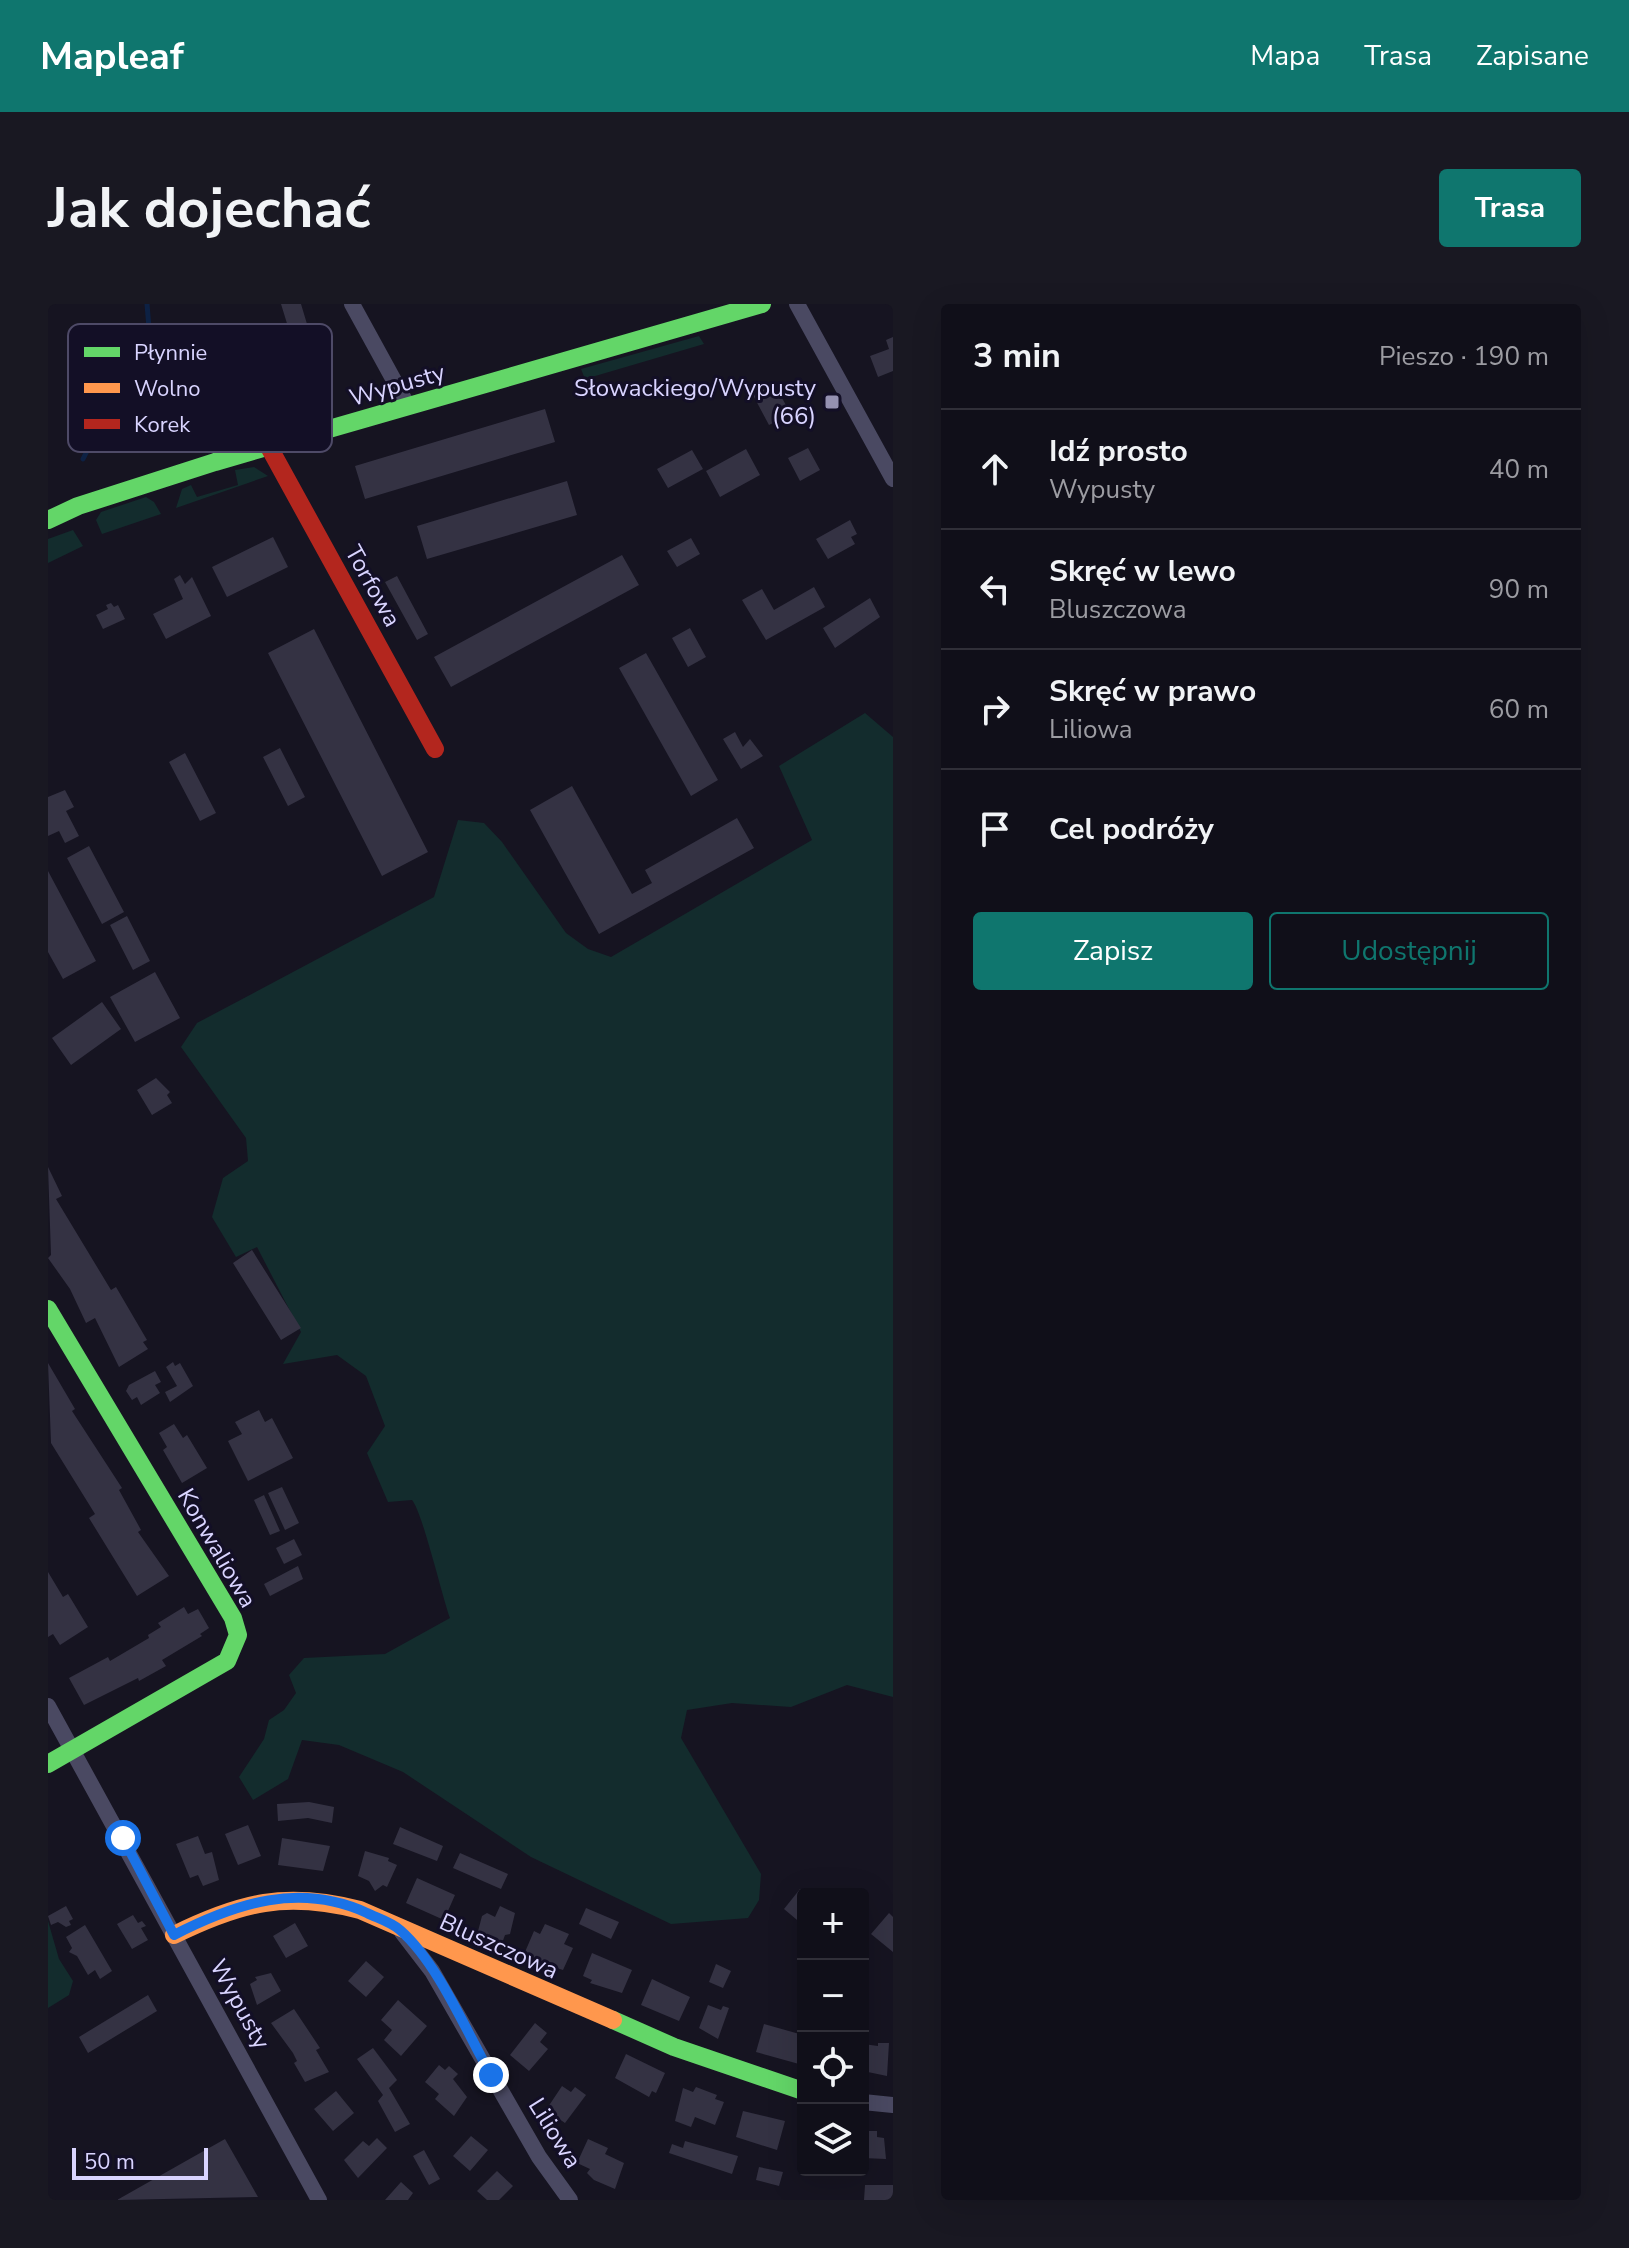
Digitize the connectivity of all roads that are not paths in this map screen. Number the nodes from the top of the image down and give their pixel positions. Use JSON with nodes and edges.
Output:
{"nodes":[{"id":1,"x":352,"y":304,"type":"edge"},
{"id":2,"x":762,"y":304,"type":"edge"},
{"id":3,"x":797,"y":304,"type":"edge"},
{"id":4,"x":408,"y":406,"type":"junction"},
{"id":5,"x":332,"y":428,"type":"edge"},
{"id":6,"x":253,"y":452,"type":"edge"},
{"id":7,"x":272,"y":452,"type":"edge"},
{"id":8,"x":893,"y":479,"type":"edge"},
{"id":9,"x":48,"y":520,"type":"edge"},
{"id":10,"x":435,"y":749,"type":"dead end"},
{"id":11,"x":48,"y":1309,"type":"edge"},
{"id":12,"x":48,"y":1706,"type":"edge"},
{"id":13,"x":75,"y":1751,"type":"junction"},
{"id":14,"x":48,"y":1764,"type":"edge"},
{"id":15,"x":398,"y":1928,"type":"junction"},
{"id":16,"x":174,"y":1935,"type":"junction"},
{"id":17,"x":797,"y":2089,"type":"edge"},
{"id":18,"x":869,"y":2103,"type":"edge"},
{"id":19,"x":893,"y":2105,"type":"edge"},
{"id":20,"x":319,"y":2200,"type":"edge"},
{"id":21,"x":570,"y":2200,"type":"edge"}],
"edges":[{"from":1,"to":4,"type":"street"},
{"from":2,"to":4,"type":"street","name":"Wypusty"},
{"from":3,"to":8,"type":"street"},
{"from":4,"to":5,"type":"street","name":"Wypusty"},
{"from":6,"to":9,"type":"street","name":"Wypusty"},
{"from":7,"to":10,"type":"street","name":"Torfowa"},
{"from":11,"to":13,"type":"street","name":"Konwaliowa"},
{"from":12,"to":13,"type":"street","name":"Wypusty"},
{"from":13,"to":14,"type":"street"},
{"from":13,"to":16,"type":"street","name":"Wypusty"},
{"from":15,"to":16,"type":"street","name":"Bluszczowa"},
{"from":15,"to":17,"type":"street","name":"Bluszczowa"},
{"from":15,"to":21,"type":"street","name":"Liliowa"},
{"from":16,"to":20,"type":"street","name":"Wypusty"},
{"from":18,"to":19,"type":"street"}]}
